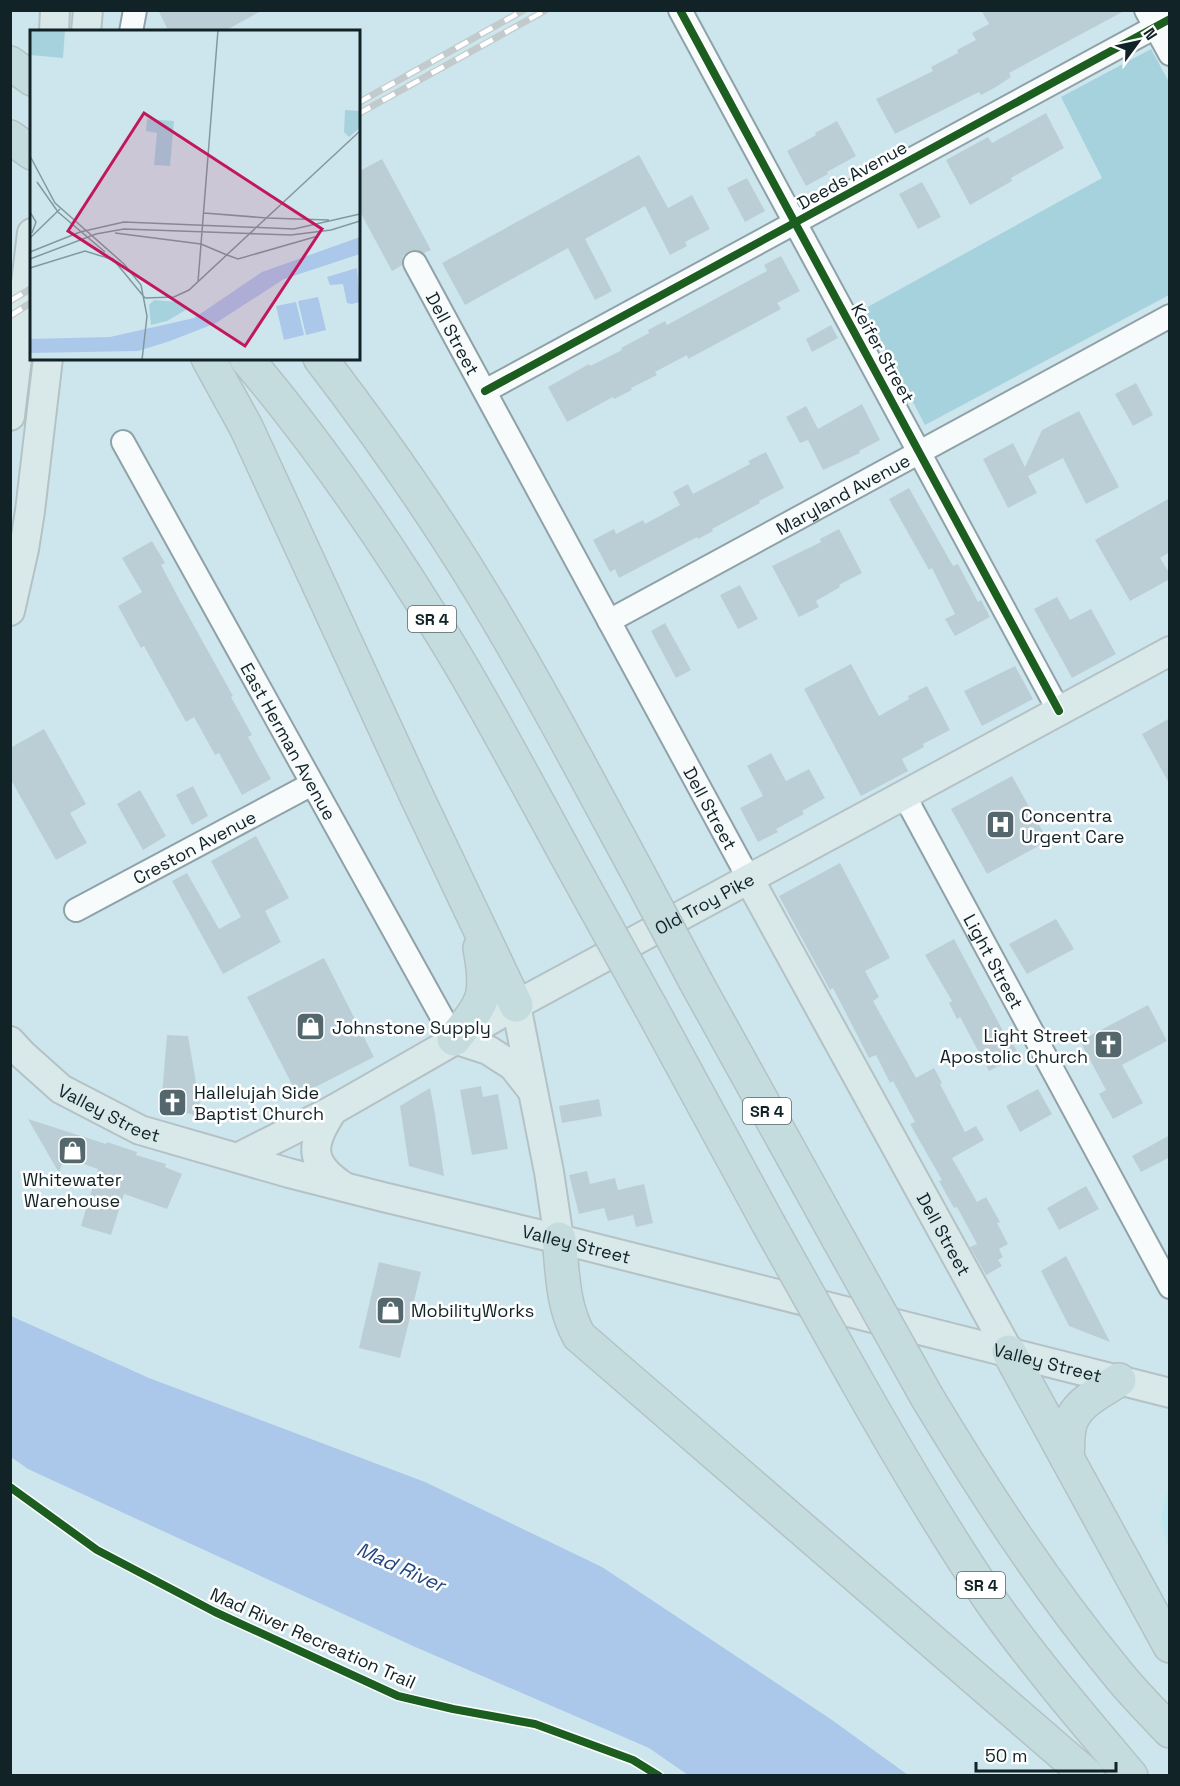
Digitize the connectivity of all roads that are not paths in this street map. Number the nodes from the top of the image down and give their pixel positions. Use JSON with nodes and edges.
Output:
{"nodes":[{"id":1,"x":55,"y":10,"type":"edge"},
{"id":2,"x":88,"y":10,"type":"edge"},
{"id":3,"x":135,"y":10,"type":"edge"},
{"id":4,"x":680,"y":10,"type":"edge"},
{"id":5,"x":1157,"y":19,"type":"edge"},
{"id":6,"x":54,"y":30,"type":"edge"},
{"id":7,"x":86,"y":30,"type":"edge"},
{"id":8,"x":131,"y":30,"type":"edge"},
{"id":9,"x":1170,"y":54,"type":"edge"},
{"id":10,"x":10,"y":63,"type":"edge"},
{"id":11,"x":30,"y":78,"type":"edge"},
{"id":12,"x":10,"y":137,"type":"edge"},
{"id":13,"x":30,"y":152,"type":"edge"},
{"id":14,"x":795,"y":223,"type":"junction"},
{"id":15,"x":30,"y":250,"type":"edge"},
{"id":16,"x":415,"y":263,"type":"dead end"},
{"id":17,"x":1170,"y":316,"type":"edge"},
{"id":18,"x":48,"y":360,"type":"edge"},
{"id":19,"x":209,"y":360,"type":"edge"},
{"id":20,"x":248,"y":360,"type":"edge"},
{"id":21,"x":322,"y":360,"type":"edge"},
{"id":22,"x":485,"y":391,"type":"junction"},
{"id":23,"x":10,"y":416,"type":"edge"},
{"id":24,"x":123,"y":442,"type":"dead end"},
{"id":25,"x":920,"y":452,"type":"junction"},
{"id":26,"x":10,"y":612,"type":"edge"},
{"id":27,"x":609,"y":621,"type":"junction"},
{"id":28,"x":1170,"y":651,"type":"edge"},
{"id":29,"x":1059,"y":711,"type":"junction"},
{"id":30,"x":312,"y":784,"type":"junction"},
{"id":31,"x":904,"y":795,"type":"junction"},
{"id":32,"x":748,"y":879,"type":"junction"},
{"id":33,"x":76,"y":910,"type":"dead end"},
{"id":34,"x":476,"y":923,"type":"junction"},
{"id":35,"x":516,"y":1005,"type":"junction"},
{"id":36,"x":454,"y":1039,"type":"junction"},
{"id":37,"x":10,"y":1041,"type":"edge"},
{"id":38,"x":531,"y":1089,"type":"junction"},
{"id":39,"x":333,"y":1110,"type":"junction"},
{"id":40,"x":239,"y":1157,"type":"junction"},
{"id":41,"x":343,"y":1186,"type":"junction"},
{"id":42,"x":559,"y":1239,"type":"junction"},
{"id":43,"x":1170,"y":1287,"type":"edge"},
{"id":44,"x":1009,"y":1352,"type":"junction"},
{"id":45,"x":1119,"y":1380,"type":"junction"},
{"id":46,"x":1170,"y":1393,"type":"edge"},
{"id":47,"x":1068,"y":1458,"type":"junction"},
{"id":48,"x":1170,"y":1646,"type":"edge"},
{"id":49,"x":1170,"y":1731,"type":"edge"},
{"id":50,"x":1088,"y":1776,"type":"edge"},
{"id":51,"x":1131,"y":1776,"type":"edge"}],
"edges":[{"from":1,"to":6,"type":"main road"},
{"from":2,"to":7,"type":"main road"},
{"from":3,"to":8,"type":"street"},
{"from":4,"to":14,"type":"street","name":"Keifer Street"},
{"from":5,"to":9,"type":"street"},
{"from":5,"to":14,"type":"street","name":"Deeds Avenue"},
{"from":10,"to":11,"type":"highway"},
{"from":12,"to":13,"type":"highway"},
{"from":14,"to":22,"type":"street","name":"Deeds Avenue"},
{"from":14,"to":25,"type":"street","name":"Keifer Street"},
{"from":15,"to":23,"type":"main road"},
{"from":16,"to":22,"type":"street","name":"Dell Street"},
{"from":17,"to":25,"type":"street","name":"Maryland Avenue"},
{"from":18,"to":26,"type":"main road"},
{"from":19,"to":34,"type":"highway"},
{"from":20,"to":51,"type":"highway","number":"SR 4","bridge":true},
{"from":21,"to":49,"type":"highway","number":"SR 4","bridge":true},
{"from":22,"to":27,"type":"street","name":"Dell Street"},
{"from":24,"to":30,"type":"street","name":"East Herman Avenue"},
{"from":25,"to":27,"type":"street","name":"Maryland Avenue"},
{"from":25,"to":29,"type":"street","name":"Keifer Street"},
{"from":27,"to":32,"type":"street","name":"Dell Street"},
{"from":28,"to":29,"type":"main road","name":"Old Troy Pike"},
{"from":29,"to":31,"type":"main road","name":"Old Troy Pike"},
{"from":30,"to":33,"type":"street","name":"Creston Avenue"},
{"from":30,"to":36,"type":"street","name":"East Herman Avenue"},
{"from":31,"to":32,"type":"main road","name":"Old Troy Pike"},
{"from":31,"to":43,"type":"street","name":"Light Street"},
{"from":32,"to":35,"type":"main road","name":"Old Troy Pike"},
{"from":32,"to":44,"type":"main road","name":"Dell Street"},
{"from":34,"to":35,"type":"highway"},
{"from":34,"to":36,"type":"highway"},
{"from":35,"to":36,"type":"main road","name":"Old Troy Pike"},
{"from":35,"to":38,"type":"main road"},
{"from":36,"to":38,"type":"main road"},
{"from":36,"to":39,"type":"main road","name":"Old Troy Pike"},
{"from":37,"to":40,"type":"main road","name":"Valley Street"},
{"from":38,"to":42,"type":"main road"},
{"from":39,"to":40,"type":"main road","name":"Old Troy Pike"},
{"from":39,"to":41,"type":"main road"},
{"from":40,"to":41,"type":"main road","name":"Valley Street"},
{"from":41,"to":42,"type":"main road","name":"Valley Street"},
{"from":42,"to":44,"type":"main road","name":"Valley Street"},
{"from":42,"to":50,"type":"highway"},
{"from":44,"to":45,"type":"main road","name":"Valley Street"},
{"from":44,"to":47,"type":"highway"},
{"from":45,"to":46,"type":"main road","name":"Valley Street"},
{"from":45,"to":47,"type":"highway"},
{"from":47,"to":48,"type":"highway"}]}
